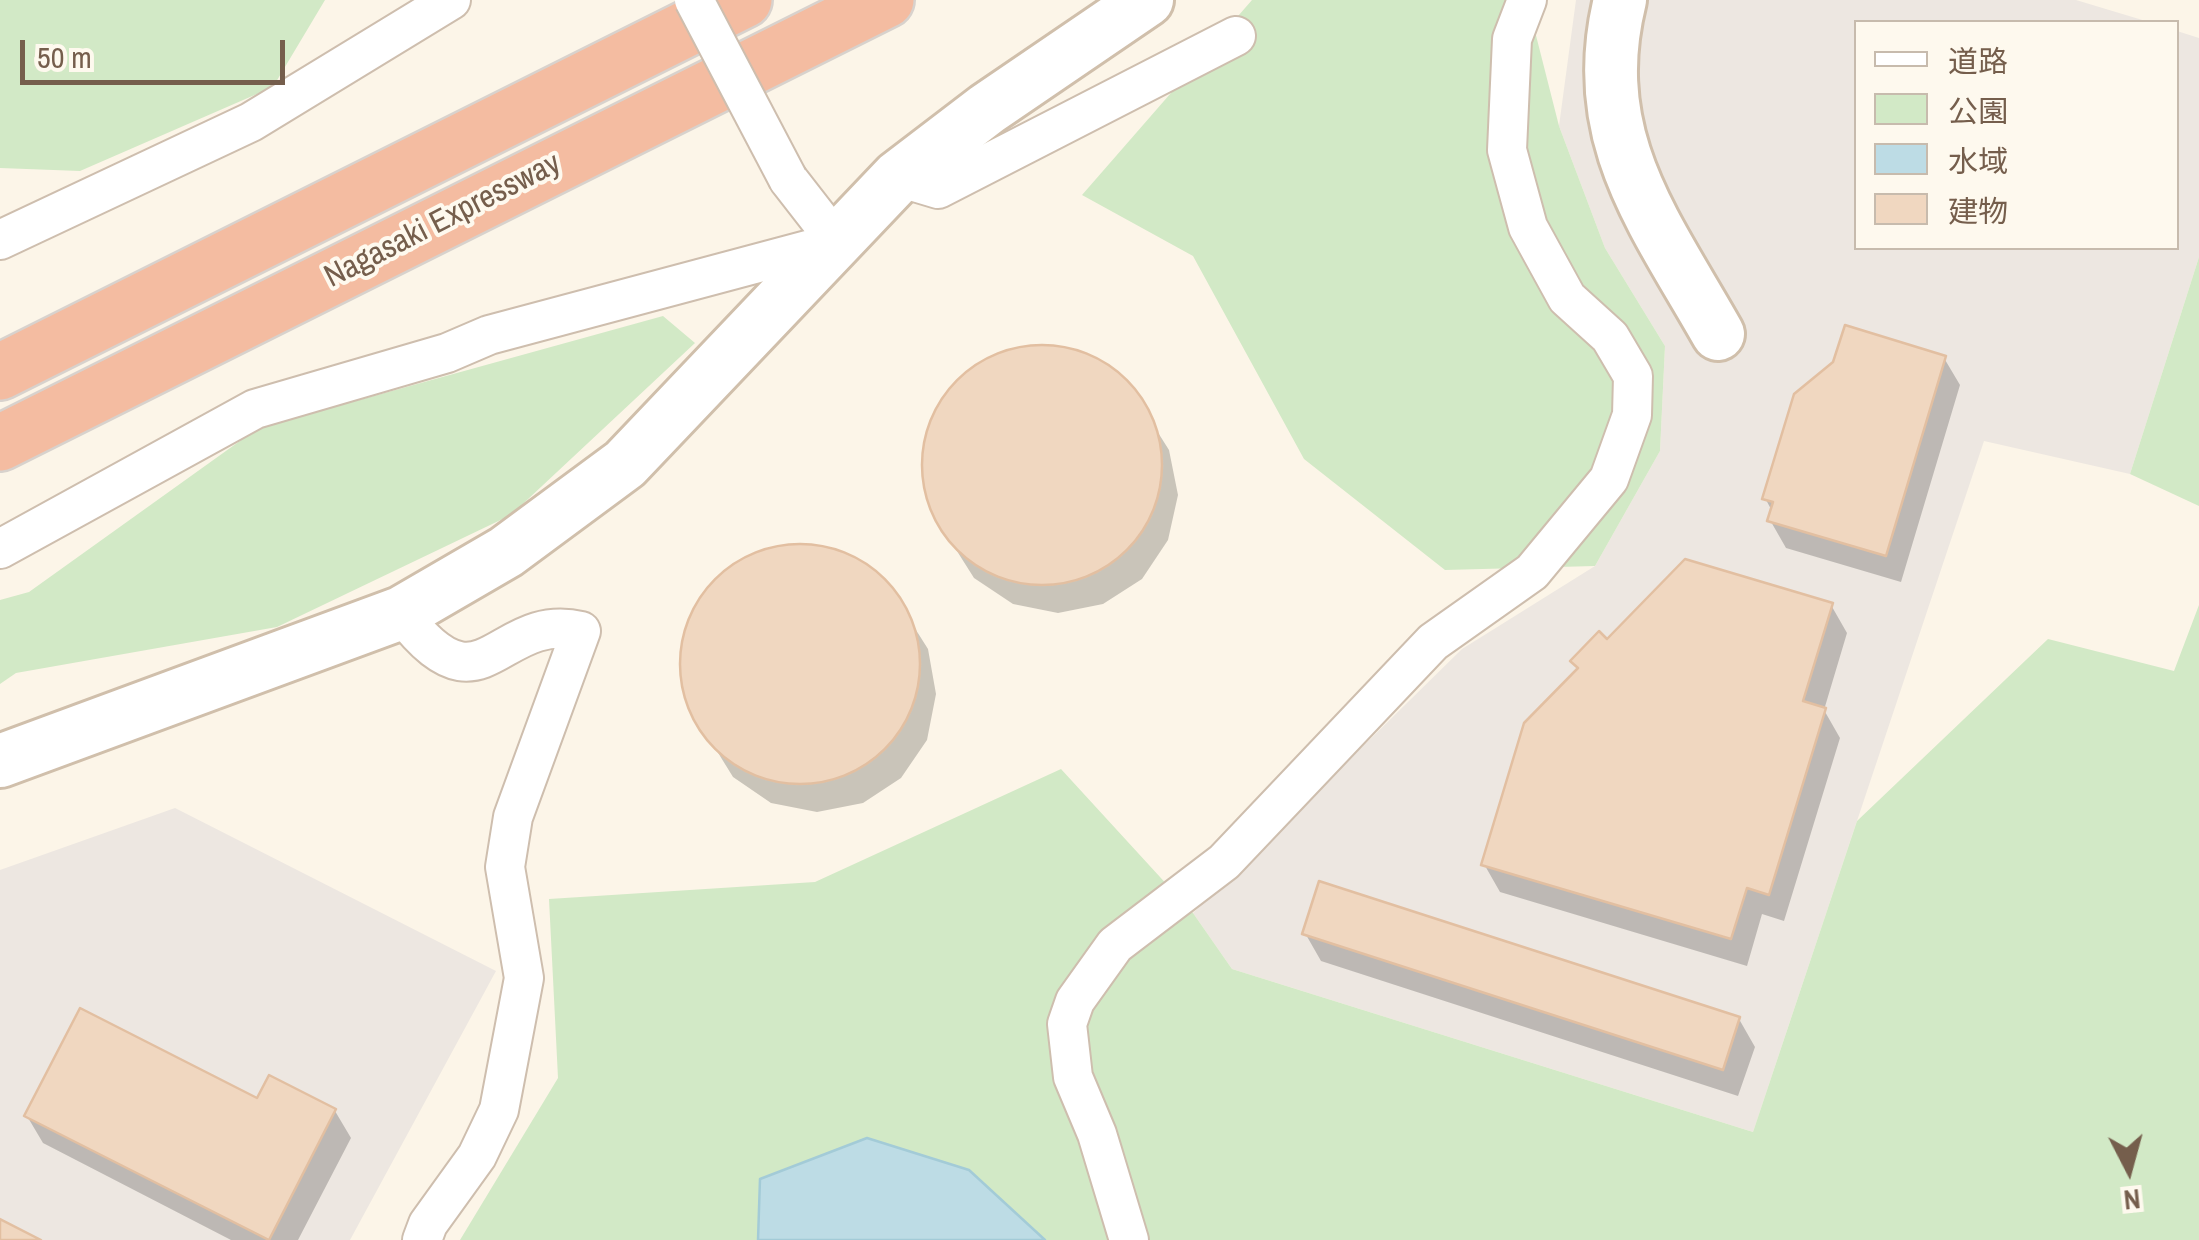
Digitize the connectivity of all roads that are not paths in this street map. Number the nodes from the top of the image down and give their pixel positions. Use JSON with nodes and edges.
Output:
{"nodes":[{"id":1,"x":450,"y":0,"type":"edge"},
{"id":2,"x":694,"y":0,"type":"edge"},
{"id":3,"x":744,"y":0,"type":"edge"},
{"id":4,"x":886,"y":0,"type":"edge"},
{"id":5,"x":1147,"y":0,"type":"edge"},
{"id":6,"x":1526,"y":0,"type":"edge"},
{"id":7,"x":1620,"y":0,"type":"edge"},
{"id":8,"x":1236,"y":36,"type":"dead end"},
{"id":9,"x":898,"y":177,"type":"junction"},
{"id":10,"x":0,"y":240,"type":"edge"},
{"id":11,"x":837,"y":242,"type":"junction"},
{"id":12,"x":1718,"y":334,"type":"dead end"},
{"id":13,"x":0,"y":372,"type":"edge"},
{"id":14,"x":0,"y":443,"type":"edge"},
{"id":15,"x":0,"y":549,"type":"edge"},
{"id":16,"x":401,"y":613,"type":"junction"},
{"id":17,"x":0,"y":762,"type":"edge"},
{"id":18,"x":422,"y":1240,"type":"edge"},
{"id":19,"x":1129,"y":1240,"type":"edge"}],
"edges":[{"from":1,"to":10,"type":"street"},
{"from":2,"to":11,"type":"street","bridge":true},
{"from":3,"to":13,"type":"highway","name":"Nagasaki Expressway"},
{"from":4,"to":14,"type":"highway","name":"Nagasaki Expressway"},
{"from":5,"to":9,"type":"street"},
{"from":6,"to":19,"type":"street"},
{"from":7,"to":12,"type":"street"},
{"from":8,"to":9,"type":"street"},
{"from":9,"to":11,"type":"street"},
{"from":11,"to":15,"type":"street"},
{"from":11,"to":16,"type":"street"},
{"from":16,"to":17,"type":"street"},
{"from":16,"to":18,"type":"street"}]}
